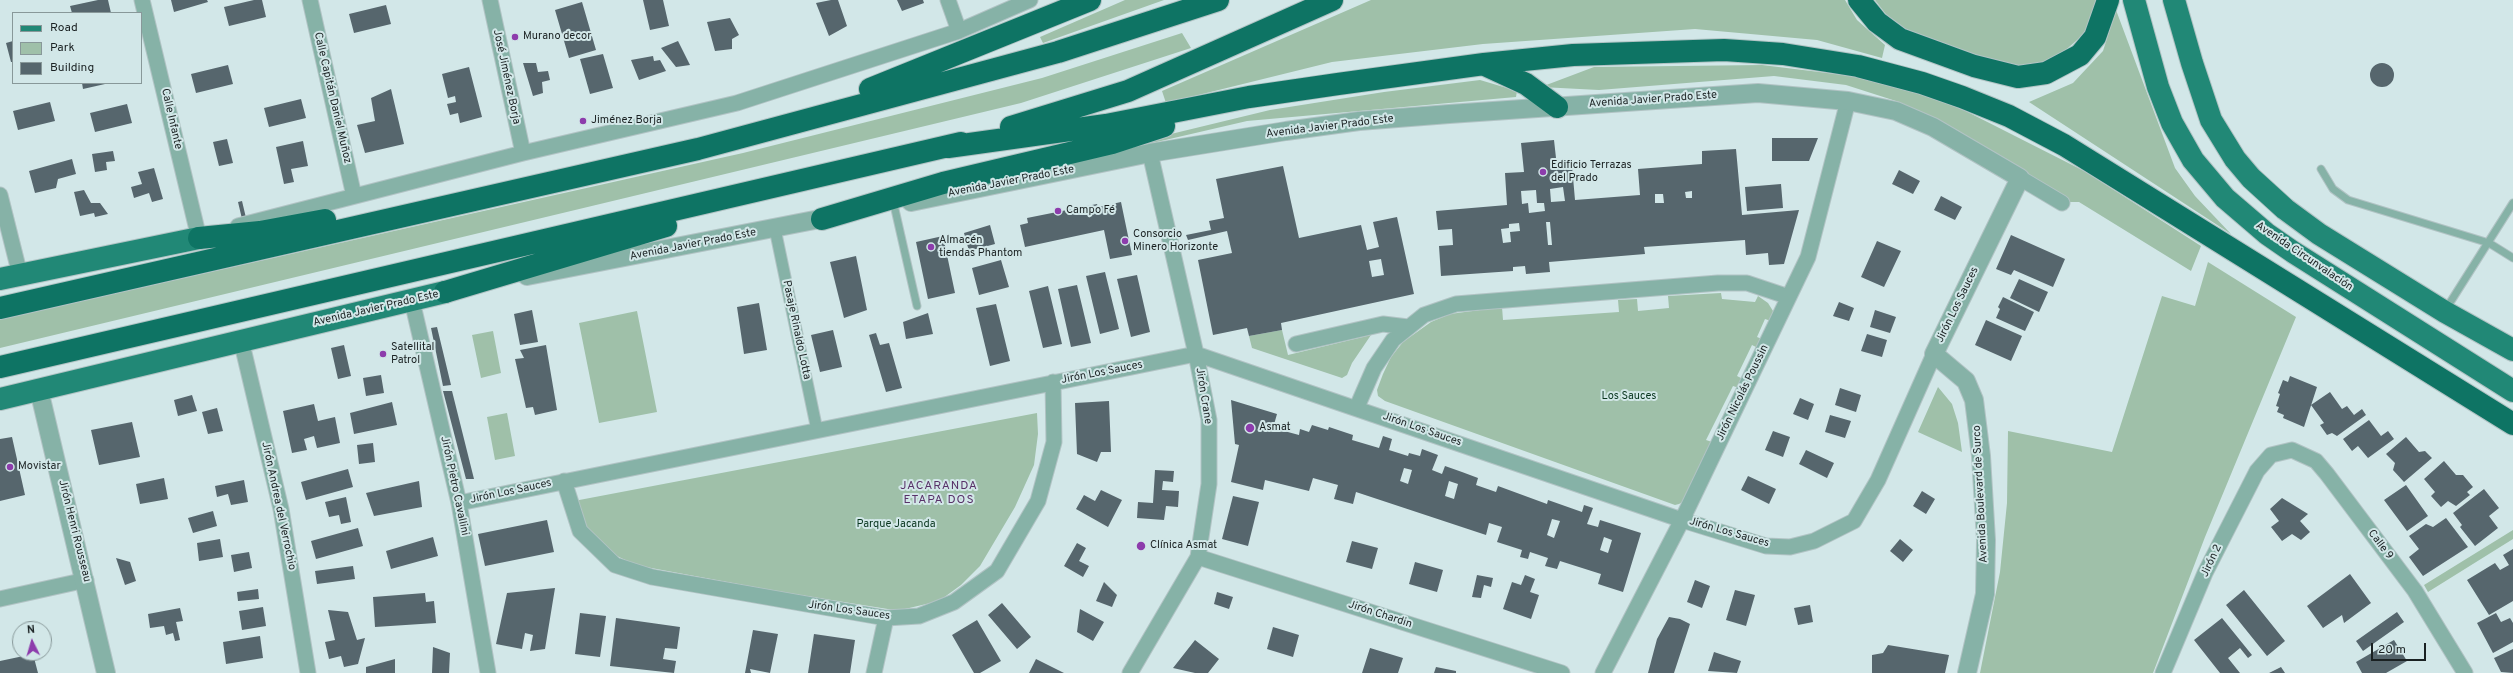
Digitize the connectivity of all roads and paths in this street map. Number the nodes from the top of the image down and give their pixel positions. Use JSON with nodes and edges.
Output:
{"nodes":[{"id":1,"x":142,"y":0,"type":"edge"},
{"id":2,"x":310,"y":0,"type":"edge"},
{"id":3,"x":490,"y":0,"type":"edge"},
{"id":4,"x":948,"y":0,"type":"edge"},
{"id":5,"x":1030,"y":0,"type":"edge"},
{"id":6,"x":1090,"y":0,"type":"edge"},
{"id":7,"x":1218,"y":0,"type":"edge"},
{"id":8,"x":1332,"y":0,"type":"edge"},
{"id":9,"x":1859,"y":0,"type":"edge"},
{"id":10,"x":2108,"y":0,"type":"edge"},
{"id":11,"x":2134,"y":0,"type":"edge"},
{"id":12,"x":2174,"y":0,"type":"edge"},
{"id":13,"x":959,"y":31,"type":"junction"},
{"id":14,"x":1484,"y":64,"type":"junction"},
{"id":15,"x":1249,"y":98,"type":"junction"},
{"id":16,"x":1848,"y":101,"type":"junction"},
{"id":17,"x":1557,"y":107,"type":"junction"},
{"id":18,"x":788,"y":123,"type":"junction"},
{"id":19,"x":948,"y":147,"type":"junction"},
{"id":20,"x":698,"y":149,"type":"junction"},
{"id":21,"x":523,"y":153,"type":"junction"},
{"id":22,"x":1150,"y":153,"type":"junction"},
{"id":23,"x":2321,"y":169,"type":"dead end"},
{"id":24,"x":812,"y":178,"type":"junction"},
{"id":25,"x":2020,"y":178,"type":"junction"},
{"id":26,"x":0,"y":195,"type":"edge"},
{"id":27,"x":354,"y":196,"type":"junction"},
{"id":28,"x":2062,"y":203,"type":"dead end"},
{"id":29,"x":2513,"y":203,"type":"edge"},
{"id":30,"x":894,"y":205,"type":"junction"},
{"id":31,"x":822,"y":219,"type":"junction"},
{"id":32,"x":775,"y":229,"type":"junction"},
{"id":33,"x":199,"y":238,"type":"junction"},
{"id":34,"x":2489,"y":244,"type":"junction"},
{"id":35,"x":2513,"y":258,"type":"edge"},
{"id":36,"x":10,"y":277,"type":"edge"},
{"id":37,"x":445,"y":292,"type":"junction"},
{"id":38,"x":1789,"y":297,"type":"junction"},
{"id":39,"x":412,"y":301,"type":"junction"},
{"id":40,"x":917,"y":306,"type":"dead end"},
{"id":41,"x":0,"y":308,"type":"edge"},
{"id":42,"x":2444,"y":312,"type":"junction"},
{"id":43,"x":1408,"y":327,"type":"junction"},
{"id":44,"x":241,"y":340,"type":"junction"},
{"id":45,"x":1296,"y":344,"type":"dead end"},
{"id":46,"x":2513,"y":350,"type":"edge"},
{"id":47,"x":1196,"y":354,"type":"junction"},
{"id":48,"x":1934,"y":354,"type":"junction"},
{"id":49,"x":0,"y":367,"type":"edge"},
{"id":50,"x":1053,"y":382,"type":"junction"},
{"id":51,"x":39,"y":390,"type":"junction"},
{"id":52,"x":2513,"y":391,"type":"edge"},
{"id":53,"x":0,"y":399,"type":"edge"},
{"id":54,"x":1357,"y":408,"type":"junction"},
{"id":55,"x":2513,"y":424,"type":"edge"},
{"id":56,"x":816,"y":430,"type":"junction"},
{"id":57,"x":2271,"y":455,"type":"joint"},
{"id":58,"x":564,"y":481,"type":"junction"},
{"id":59,"x":459,"y":503,"type":"junction"},
{"id":60,"x":1682,"y":520,"type":"junction"},
{"id":61,"x":1198,"y":557,"type":"junction"},
{"id":62,"x":86,"y":580,"type":"junction"},
{"id":63,"x":0,"y":599,"type":"edge"},
{"id":64,"x":886,"y":618,"type":"junction"},
{"id":65,"x":106,"y":673,"type":"edge"},
{"id":66,"x":308,"y":673,"type":"edge"},
{"id":67,"x":488,"y":673,"type":"edge"},
{"id":68,"x":874,"y":673,"type":"edge"},
{"id":69,"x":1130,"y":673,"type":"edge"},
{"id":70,"x":1562,"y":673,"type":"edge"},
{"id":71,"x":1604,"y":673,"type":"edge"},
{"id":72,"x":1967,"y":673,"type":"edge"},
{"id":73,"x":2163,"y":673,"type":"edge"},
{"id":74,"x":2466,"y":673,"type":"edge"}],
"edges":[{"from":1,"to":33,"type":"street","name":"Calle Infante"},
{"from":2,"to":27,"type":"street","name":"Calle Capitán Daniel Muñoz"},
{"from":3,"to":21,"type":"street","name":"José Jiménez Borja"},
{"from":4,"to":13,"type":"street"},
{"from":5,"to":13,"type":"street"},
{"from":6,"to":18,"type":"highway"},
{"from":7,"to":18,"type":"highway"},
{"from":8,"to":19,"type":"highway"},
{"from":9,"to":10,"type":"highway"},
{"from":11,"to":52,"type":"main road","name":"Avenida Circunvalación"},
{"from":12,"to":42,"type":"main road"},
{"from":13,"to":21,"type":"street"},
{"from":14,"to":15,"type":"highway"},
{"from":14,"to":17,"type":"highway"},
{"from":14,"to":55,"type":"highway"},
{"from":15,"to":19,"type":"highway"},
{"from":15,"to":31,"type":"highway"},
{"from":16,"to":17,"type":"street","name":"Avenida Javier Prado Este"},
{"from":16,"to":25,"type":"street","name":"Avenida Javier Prado Este"},
{"from":16,"to":38,"type":"street","name":"Jirón Nicolás Poussin"},
{"from":17,"to":22,"type":"street","name":"Avenida Javier Prado Este"},
{"from":18,"to":20,"type":"highway"},
{"from":19,"to":24,"type":"highway"},
{"from":20,"to":33,"type":"highway"},
{"from":20,"to":41,"type":"highway"},
{"from":21,"to":27,"type":"street"},
{"from":22,"to":30,"type":"street","name":"Avenida Javier Prado Este"},
{"from":22,"to":47,"type":"street","name":"Jirón Crane"},
{"from":23,"to":34,"type":"lane"},
{"from":24,"to":37,"type":"highway"},
{"from":24,"to":49,"type":"highway"},
{"from":25,"to":28,"type":"street"},
{"from":25,"to":48,"type":"street","name":"Jirón Los Sauces"},
{"from":26,"to":36,"type":"street"},
{"from":27,"to":33,"type":"street"},
{"from":29,"to":34,"type":"lane"},
{"from":30,"to":31,"type":"street","name":"Avenida Javier Prado Este"},
{"from":30,"to":40,"type":"lane"},
{"from":31,"to":32,"type":"street","name":"Avenida Javier Prado Este"},
{"from":32,"to":37,"type":"street","name":"Avenida Javier Prado Este"},
{"from":32,"to":56,"type":"street","name":"Pasaje Rinaldo Lotta"},
{"from":33,"to":36,"type":"main road"},
{"from":34,"to":35,"type":"lane"},
{"from":34,"to":42,"type":"lane"},
{"from":37,"to":39,"type":"main road","name":"Avenida Javier Prado Este"},
{"from":38,"to":43,"type":"street"},
{"from":38,"to":60,"type":"street","name":"Jirón Nicolás Poussin"},
{"from":39,"to":44,"type":"main road","name":"Avenida Javier Prado Este"},
{"from":39,"to":59,"type":"street","name":"Jirón Pietro Cavallini"},
{"from":42,"to":46,"type":"main road"},
{"from":43,"to":45,"type":"street"},
{"from":43,"to":54,"type":"street"},
{"from":44,"to":51,"type":"main road","name":"Avenida Javier Prado Este"},
{"from":44,"to":66,"type":"street","name":"Jirón Andrea del Verrochio"},
{"from":47,"to":50,"type":"street","name":"Jirón Los Sauces"},
{"from":47,"to":54,"type":"street","name":"Jirón Los Sauces"},
{"from":47,"to":61,"type":"street","name":"Jirón Crane"},
{"from":48,"to":60,"type":"street","name":"Jirón Los Sauces"},
{"from":48,"to":72,"type":"street","name":"Avenida Boulevard de Surco"},
{"from":50,"to":56,"type":"street","name":"Jirón Los Sauces"},
{"from":50,"to":64,"type":"street","name":"Jirón Los Sauces"},
{"from":51,"to":53,"type":"main road","name":"Avenida Javier Prado Este"},
{"from":51,"to":62,"type":"street","name":"Jirón Henri Rousseau"},
{"from":54,"to":60,"type":"street","name":"Jirón Los Sauces"},
{"from":56,"to":58,"type":"street","name":"Jirón Los Sauces"},
{"from":57,"to":73,"type":"street","name":"Jirón 2"},
{"from":57,"to":74,"type":"street","name":"Calle 9"},
{"from":58,"to":59,"type":"street","name":"Jirón Los Sauces"},
{"from":58,"to":64,"type":"street","name":"Jirón Los Sauces"},
{"from":59,"to":67,"type":"street","name":"Jirón Pietro Cavallini"},
{"from":60,"to":71,"type":"street","name":"Jirón Nicolás Poussin"},
{"from":61,"to":69,"type":"street","name":"Jirón Crane"},
{"from":61,"to":70,"type":"street","name":"Jirón Chardin"},
{"from":62,"to":63,"type":"street"},
{"from":62,"to":65,"type":"street","name":"Jirón Henri Rousseau"},
{"from":64,"to":68,"type":"street"}]}
